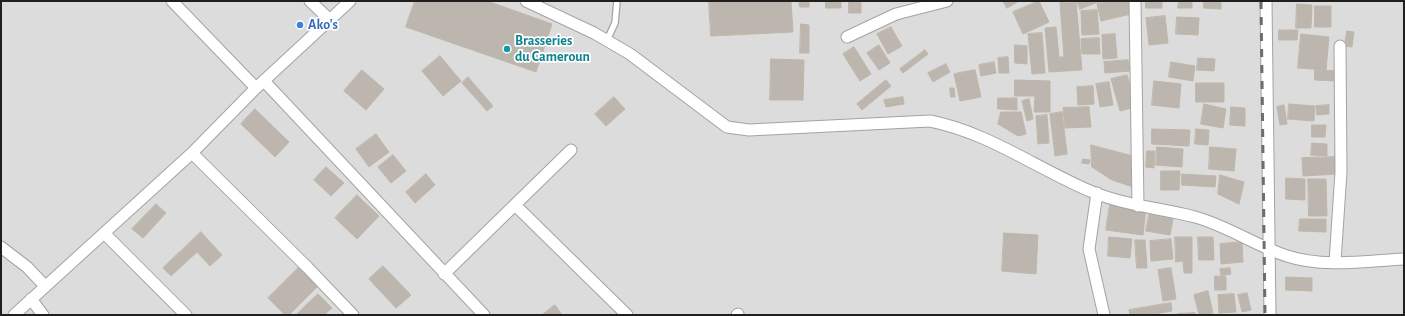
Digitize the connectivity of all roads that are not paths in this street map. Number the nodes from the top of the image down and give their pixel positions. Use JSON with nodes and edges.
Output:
{"nodes":[{"id":1,"x":172,"y":1,"type":"edge"},
{"id":2,"x":310,"y":1,"type":"edge"},
{"id":3,"x":350,"y":1,"type":"edge"},
{"id":4,"x":526,"y":1,"type":"edge"},
{"id":5,"x":616,"y":1,"type":"edge"},
{"id":6,"x":947,"y":1,"type":"edge"},
{"id":7,"x":1135,"y":1,"type":"edge"},
{"id":8,"x":1266,"y":1,"type":"edge"},
{"id":9,"x":330,"y":20,"type":"junction"},
{"id":10,"x":847,"y":37,"type":"dead end"},
{"id":11,"x":607,"y":40,"type":"junction"},
{"id":12,"x":1340,"y":46,"type":"dead end"},
{"id":13,"x":264,"y":81,"type":"junction"},
{"id":14,"x":256,"y":88,"type":"junction"},
{"id":15,"x":571,"y":150,"type":"dead end"},
{"id":16,"x":192,"y":153,"type":"junction"},
{"id":17,"x":1097,"y":193,"type":"junction"},
{"id":18,"x":515,"y":205,"type":"junction"},
{"id":19,"x":1138,"y":206,"type":"junction"},
{"id":20,"x":104,"y":233,"type":"junction"},
{"id":21,"x":1,"y":247,"type":"edge"},
{"id":22,"x":1270,"y":248,"type":"junction"},
{"id":23,"x":1404,"y":259,"type":"edge"},
{"id":24,"x":1335,"y":262,"type":"junction"},
{"id":25,"x":444,"y":274,"type":"junction"},
{"id":26,"x":45,"y":286,"type":"junction"},
{"id":27,"x":31,"y":299,"type":"junction"},
{"id":28,"x":14,"y":315,"type":"edge"},
{"id":29,"x":43,"y":315,"type":"edge"},
{"id":30,"x":186,"y":315,"type":"edge"},
{"id":31,"x":352,"y":315,"type":"edge"},
{"id":32,"x":484,"y":315,"type":"edge"},
{"id":33,"x":627,"y":315,"type":"edge"},
{"id":34,"x":1104,"y":315,"type":"edge"},
{"id":35,"x":1270,"y":315,"type":"edge"}],
"edges":[{"from":1,"to":14,"type":"street"},
{"from":2,"to":9,"type":"street"},
{"from":3,"to":9,"type":"street"},
{"from":4,"to":11,"type":"street"},
{"from":5,"to":11,"type":"lane"},
{"from":6,"to":10,"type":"street"},
{"from":7,"to":19,"type":"street"},
{"from":8,"to":22,"type":"street"},
{"from":9,"to":13,"type":"street"},
{"from":11,"to":17,"type":"street"},
{"from":12,"to":24,"type":"street"},
{"from":13,"to":14,"type":"street"},
{"from":13,"to":25,"type":"street"},
{"from":14,"to":16,"type":"street"},
{"from":15,"to":18,"type":"street"},
{"from":16,"to":20,"type":"street"},
{"from":16,"to":31,"type":"street"},
{"from":17,"to":19,"type":"street"},
{"from":17,"to":34,"type":"street"},
{"from":18,"to":25,"type":"street"},
{"from":18,"to":33,"type":"street"},
{"from":19,"to":22,"type":"street"},
{"from":20,"to":26,"type":"street"},
{"from":20,"to":30,"type":"street"},
{"from":21,"to":26,"type":"street"},
{"from":22,"to":24,"type":"street"},
{"from":22,"to":35,"type":"street"},
{"from":23,"to":24,"type":"street"},
{"from":25,"to":32,"type":"street"},
{"from":26,"to":27,"type":"street"},
{"from":27,"to":28,"type":"street"},
{"from":27,"to":29,"type":"street"}]}
